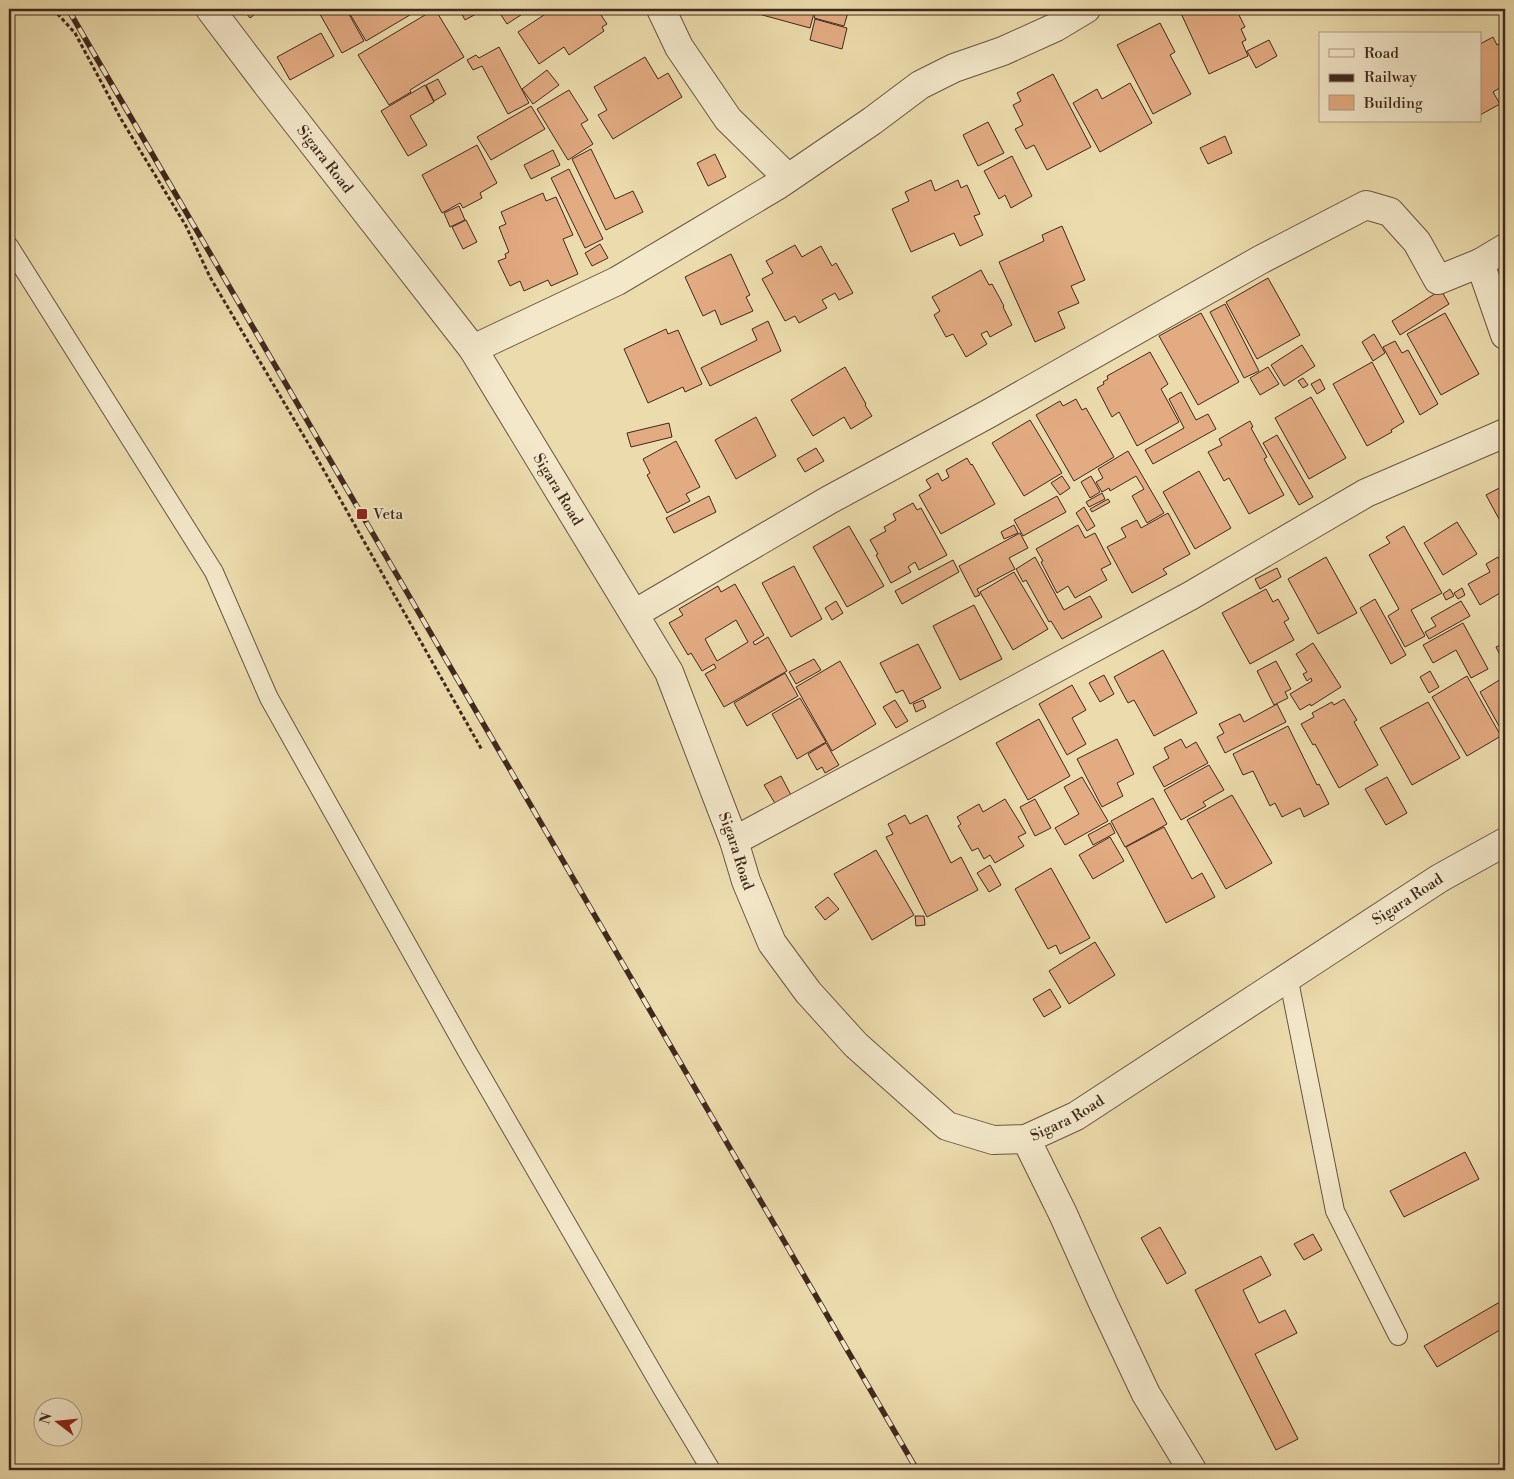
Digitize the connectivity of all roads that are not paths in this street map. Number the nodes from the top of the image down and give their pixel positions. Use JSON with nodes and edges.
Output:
{"nodes":[{"id":1,"x":210,"y":9,"type":"edge"},
{"id":2,"x":661,"y":9,"type":"edge"},
{"id":3,"x":1086,"y":9,"type":"edge"},
{"id":4,"x":788,"y":178,"type":"junction"},
{"id":5,"x":9,"y":246,"type":"edge"},
{"id":6,"x":1505,"y":248,"type":"edge"},
{"id":7,"x":1480,"y":263,"type":"junction"},
{"id":8,"x":1505,"y":335,"type":"edge"},
{"id":9,"x":473,"y":349,"type":"junction"},
{"id":10,"x":1505,"y":433,"type":"edge"},
{"id":11,"x":634,"y":614,"type":"junction"},
{"id":12,"x":734,"y":840,"type":"junction"},
{"id":13,"x":1505,"y":842,"type":"edge"},
{"id":14,"x":1288,"y":976,"type":"junction"},
{"id":15,"x":1026,"y":1139,"type":"junction"},
{"id":16,"x":1398,"y":1336,"type":"dead end"},
{"id":17,"x":711,"y":1470,"type":"edge"},
{"id":18,"x":1192,"y":1470,"type":"edge"}],
"edges":[{"from":1,"to":9,"type":"street","name":"Sigara Road"},
{"from":2,"to":4,"type":"street"},
{"from":3,"to":4,"type":"street"},
{"from":4,"to":9,"type":"street"},
{"from":5,"to":17,"type":"lane"},
{"from":6,"to":7,"type":"street"},
{"from":7,"to":8,"type":"street"},
{"from":7,"to":11,"type":"street"},
{"from":9,"to":11,"type":"street","name":"Sigara Road"},
{"from":10,"to":12,"type":"street"},
{"from":11,"to":12,"type":"street","name":"Sigara Road"},
{"from":12,"to":15,"type":"street","name":"Sigara Road"},
{"from":13,"to":14,"type":"street","name":"Sigara Road"},
{"from":14,"to":15,"type":"street","name":"Sigara Road"},
{"from":14,"to":16,"type":"lane"},
{"from":15,"to":18,"type":"street"}]}
